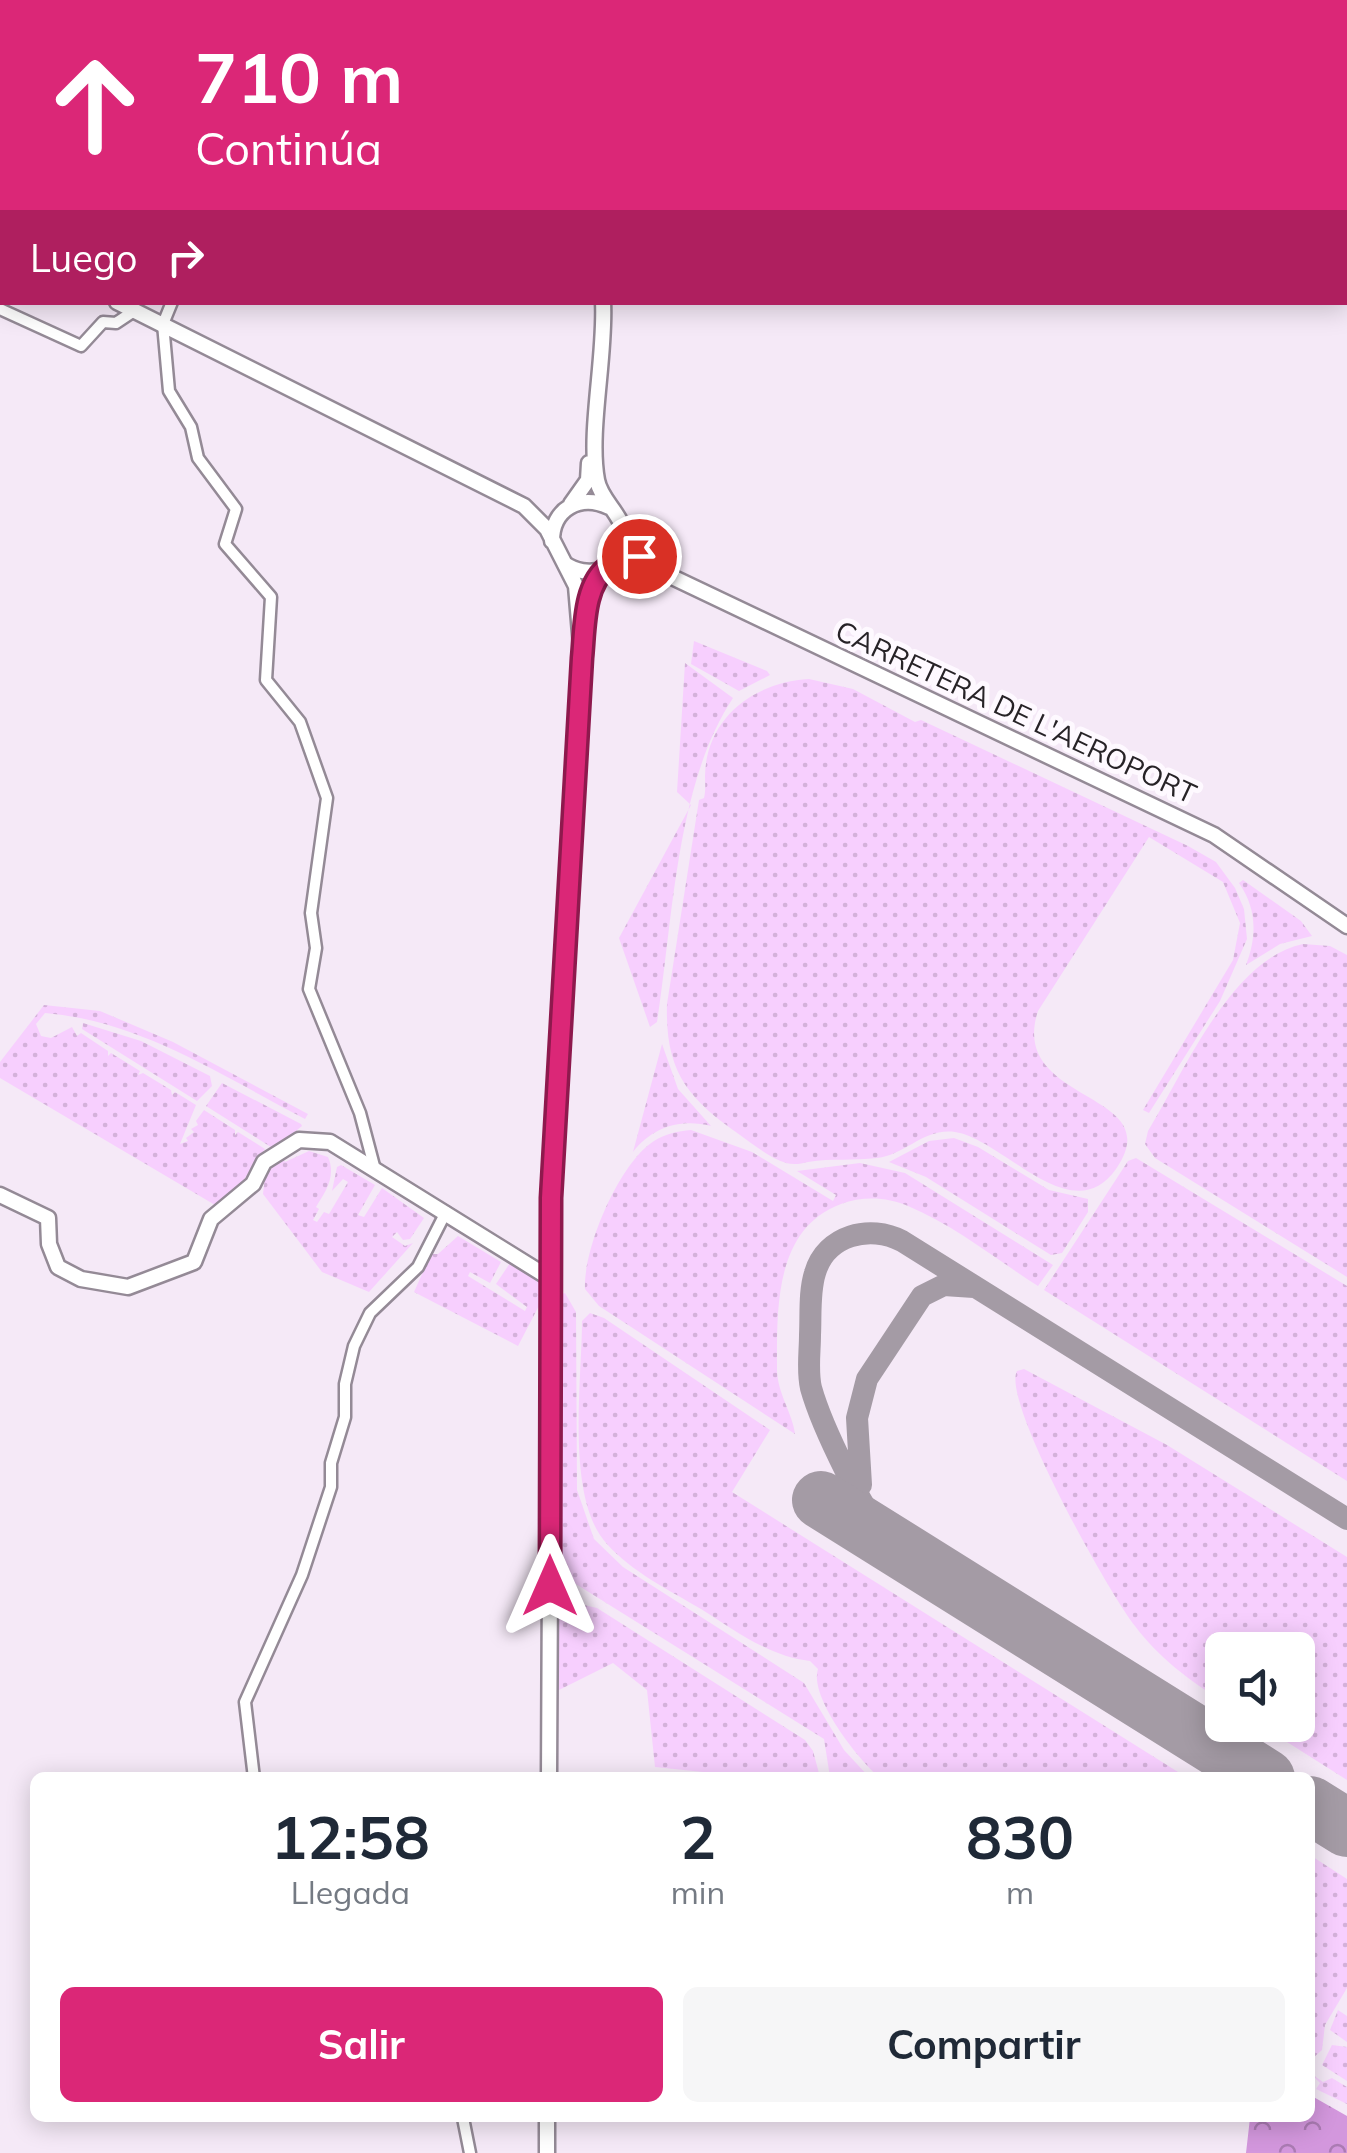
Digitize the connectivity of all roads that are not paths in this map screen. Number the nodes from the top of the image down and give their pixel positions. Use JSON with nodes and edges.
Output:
{"nodes":[{"id":1,"x":123,"y":305,"type":"edge"},
{"id":2,"x":171,"y":305,"type":"edge"},
{"id":3,"x":601,"y":305,"type":"edge"},
{"id":4,"x":601,"y":305,"type":"edge"},
{"id":5,"x":0,"y":308,"type":"edge"},
{"id":6,"x":134,"y":310,"type":"junction"},
{"id":7,"x":163,"y":324,"type":"junction"},
{"id":8,"x":512,"y":499,"type":"junction"},
{"id":9,"x":570,"y":506,"type":"junction"},
{"id":10,"x":609,"y":506,"type":"junction"},
{"id":11,"x":624,"y":537,"type":"junction"},
{"id":12,"x":552,"y":542,"type":"junction"},
{"id":13,"x":564,"y":563,"type":"junction"},
{"id":14,"x":650,"y":567,"type":"junction"},
{"id":15,"x":606,"y":568,"type":"junction"},
{"id":16,"x":582,"y":658,"type":"junction"},
{"id":17,"x":1347,"y":926,"type":"edge"},
{"id":18,"x":374,"y":1166,"type":"junction"},
{"id":19,"x":0,"y":1194,"type":"edge"},
{"id":20,"x":446,"y":1212,"type":"junction"},
{"id":21,"x":551,"y":1279,"type":"junction"},
{"id":22,"x":253,"y":1772,"type":"edge"},
{"id":23,"x":549,"y":1772,"type":"edge"},
{"id":24,"x":465,"y":2122,"type":"edge"},
{"id":25,"x":547,"y":2122,"type":"edge"},
{"id":26,"x":470,"y":2153,"type":"edge"},
{"id":27,"x":547,"y":2153,"type":"edge"}],
"edges":[{"from":1,"to":6,"type":"main road"},
{"from":2,"to":7,"type":"street"},
{"from":3,"to":9,"type":"main road"},
{"from":4,"to":10,"type":"main road"},
{"from":5,"to":6,"type":"street"},
{"from":6,"to":7,"type":"main road"},
{"from":7,"to":8,"type":"main road"},
{"from":7,"to":18,"type":"street"},
{"from":8,"to":9,"type":"main road"},
{"from":8,"to":12,"type":"main road"},
{"from":9,"to":10,"type":"main road"},
{"from":9,"to":12,"type":"main road"},
{"from":10,"to":11,"type":"main road"},
{"from":11,"to":14,"type":"main road","name":"CARRETERA DE L'AEROPORT"},
{"from":11,"to":15,"type":"main road"},
{"from":12,"to":13,"type":"main road"},
{"from":13,"to":15,"type":"main road"},
{"from":13,"to":16,"type":"main road"},
{"from":14,"to":15,"type":"main road","name":"CARRETERA DE L'AEROPORT"},
{"from":14,"to":17,"type":"main road","name":"CARRETERA DE L'AEROPORT"},
{"from":15,"to":16,"type":"main road"},
{"from":16,"to":21,"type":"main road"},
{"from":18,"to":19,"type":"main road"},
{"from":18,"to":20,"type":"main road"},
{"from":20,"to":21,"type":"main road"},
{"from":20,"to":22,"type":"street"},
{"from":21,"to":23,"type":"main road"},
{"from":24,"to":26,"type":"street"},
{"from":25,"to":27,"type":"main road"}]}
